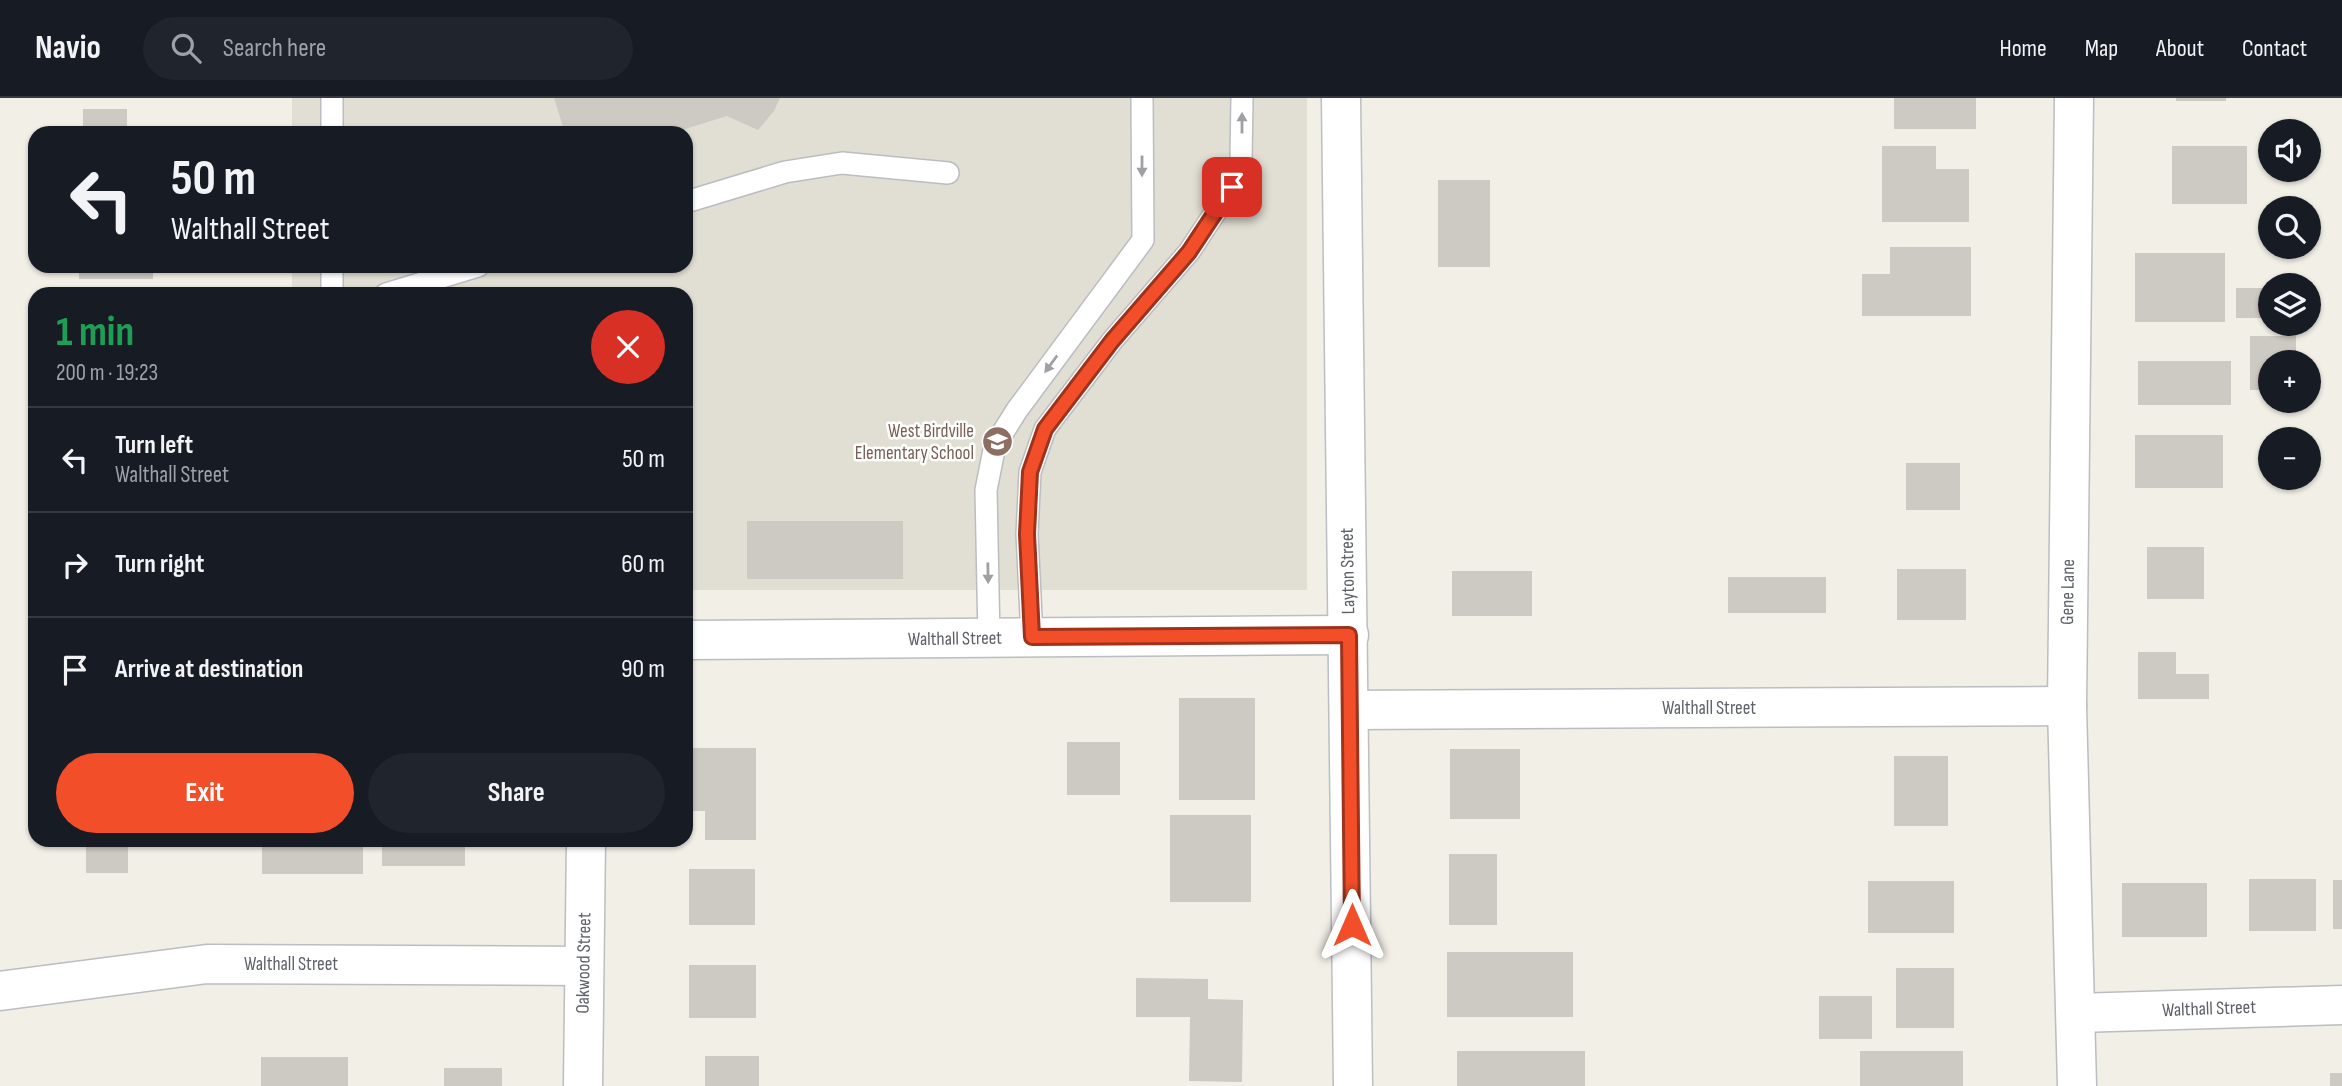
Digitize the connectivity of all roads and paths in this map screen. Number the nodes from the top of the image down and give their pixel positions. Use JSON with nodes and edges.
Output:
{"nodes":[{"id":1,"x":332,"y":98,"type":"edge"},
{"id":2,"x":1142,"y":98,"type":"edge"},
{"id":3,"x":1242,"y":98,"type":"edge"},
{"id":4,"x":1341,"y":98,"type":"edge"},
{"id":5,"x":2074,"y":98,"type":"edge"},
{"id":6,"x":332,"y":126,"type":"edge"},
{"id":7,"x":948,"y":173,"type":"dead end"},
{"id":8,"x":693,"y":200,"type":"edge"},
{"id":9,"x":455,"y":273,"type":"edge"},
{"id":10,"x":409,"y":287,"type":"edge"},
{"id":11,"x":1349,"y":635,"type":"junction"},
{"id":12,"x":1032,"y":637,"type":"junction"},
{"id":13,"x":989,"y":639,"type":"junction"},
{"id":14,"x":693,"y":640,"type":"edge"},
{"id":15,"x":2067,"y":706,"type":"junction"},
{"id":16,"x":1350,"y":710,"type":"junction"},
{"id":17,"x":586,"y":847,"type":"edge"},
{"id":18,"x":584,"y":966,"type":"junction"},
{"id":19,"x":0,"y":991,"type":"edge"},
{"id":20,"x":2342,"y":1004,"type":"edge"},
{"id":21,"x":2077,"y":1013,"type":"junction"},
{"id":22,"x":583,"y":1086,"type":"edge"},
{"id":23,"x":1353,"y":1086,"type":"edge"},
{"id":24,"x":2077,"y":1086,"type":"edge"}],
"edges":[{"from":1,"to":6,"type":"lane"},
{"from":2,"to":13,"type":"lane","one_way":true},
{"from":12,"to":3,"type":"lane","one_way":true},
{"from":4,"to":11,"type":"street","name":"Layton Street"},
{"from":5,"to":15,"type":"street","name":"Gene Lane"},
{"from":7,"to":8,"type":"lane"},
{"from":9,"to":10,"type":"lane"},
{"from":11,"to":12,"type":"street","name":"Walthall Street"},
{"from":11,"to":16,"type":"street","name":"Layton Street"},
{"from":12,"to":13,"type":"street","name":"Walthall Street"},
{"from":13,"to":14,"type":"street","name":"Walthall Street"},
{"from":15,"to":16,"type":"street","name":"Walthall Street"},
{"from":15,"to":21,"type":"street","name":"Gene Lane"},
{"from":16,"to":23,"type":"street","name":"Layton Street"},
{"from":17,"to":18,"type":"street","name":"Oakwood Street"},
{"from":18,"to":19,"type":"street","name":"Walthall Street"},
{"from":18,"to":22,"type":"street","name":"Oakwood Street"},
{"from":20,"to":21,"type":"street","name":"Walthall Street"},
{"from":21,"to":24,"type":"street","name":"Gene Lane"}]}
